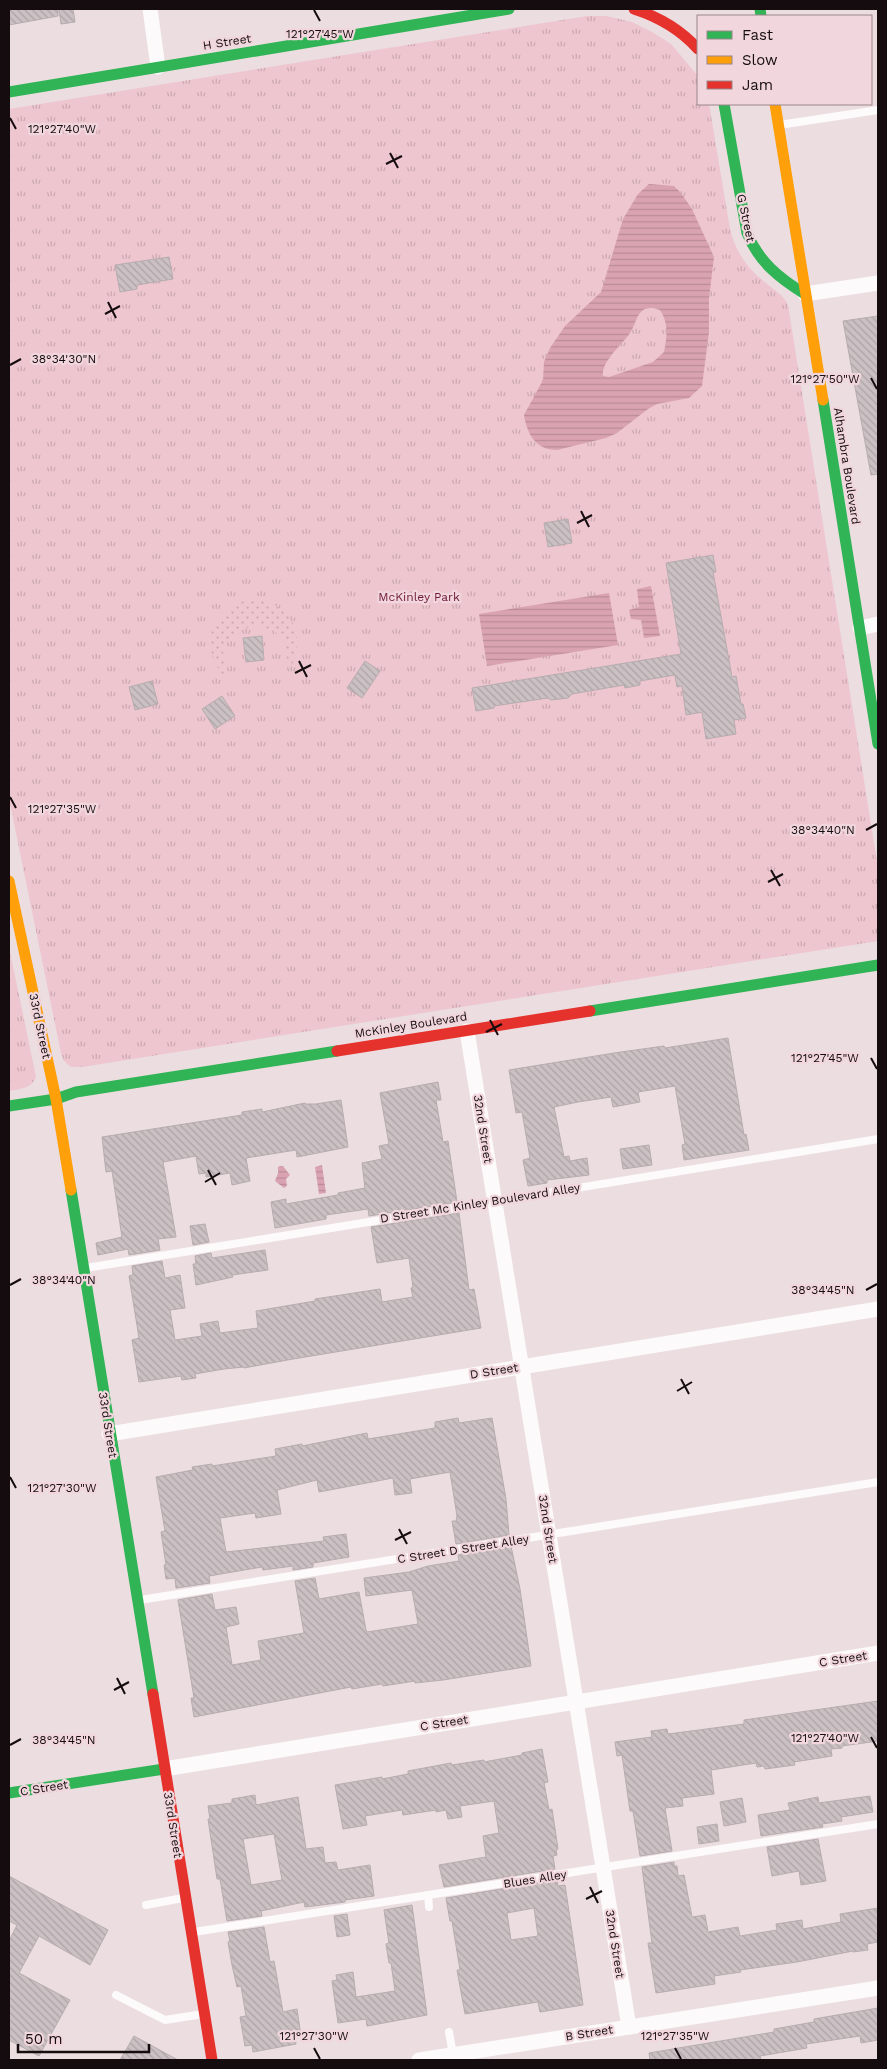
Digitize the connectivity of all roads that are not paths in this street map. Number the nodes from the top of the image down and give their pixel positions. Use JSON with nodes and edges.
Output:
{"nodes":[{"id":1,"x":150,"y":9,"type":"edge"},
{"id":2,"x":509,"y":9,"type":"edge"},
{"id":3,"x":634,"y":9,"type":"edge"},
{"id":4,"x":697,"y":48,"type":"edge"},
{"id":5,"x":158,"y":67,"type":"junction"},
{"id":6,"x":9,"y":92,"type":"edge"},
{"id":7,"x":724,"y":105,"type":"edge"},
{"id":8,"x":775,"y":105,"type":"edge"},
{"id":9,"x":878,"y":110,"type":"edge"},
{"id":10,"x":778,"y":125,"type":"junction"},
{"id":11,"x":878,"y":283,"type":"edge"},
{"id":12,"x":805,"y":294,"type":"junction"},
{"id":13,"x":878,"y":624,"type":"edge"},
{"id":14,"x":860,"y":628,"type":"junction"},
{"id":15,"x":878,"y":744,"type":"edge"},
{"id":16,"x":9,"y":881,"type":"edge"},
{"id":17,"x":878,"y":965,"type":"edge"},
{"id":18,"x":467,"y":1031,"type":"junction"},
{"id":19,"x":56,"y":1099,"type":"junction"},
{"id":20,"x":9,"y":1106,"type":"edge"},
{"id":21,"x":878,"y":1139,"type":"edge"},
{"id":22,"x":495,"y":1201,"type":"junction"},
{"id":23,"x":82,"y":1268,"type":"junction"},
{"id":24,"x":878,"y":1309,"type":"edge"},
{"id":25,"x":522,"y":1367,"type":"junction"},
{"id":26,"x":109,"y":1434,"type":"junction"},
{"id":27,"x":878,"y":1482,"type":"edge"},
{"id":28,"x":549,"y":1536,"type":"junction"},
{"id":29,"x":136,"y":1600,"type":"junction"},
{"id":30,"x":878,"y":1653,"type":"edge"},
{"id":31,"x":576,"y":1702,"type":"junction"},
{"id":32,"x":164,"y":1769,"type":"junction"},
{"id":33,"x":9,"y":1793,"type":"edge"},
{"id":34,"x":878,"y":1824,"type":"edge"},
{"id":35,"x":602,"y":1868,"type":"junction"},
{"id":36,"x":428,"y":1895,"type":"junction"},
{"id":37,"x":185,"y":1898,"type":"junction"},
{"id":38,"x":146,"y":1905,"type":"dead end"},
{"id":39,"x":430,"y":1907,"type":"dead end"},
{"id":40,"x":191,"y":1933,"type":"junction"},
{"id":41,"x":878,"y":1988,"type":"edge"},
{"id":42,"x":116,"y":1995,"type":"dead end"},
{"id":43,"x":204,"y":2014,"type":"junction"},
{"id":44,"x":629,"y":2027,"type":"junction"},
{"id":45,"x":449,"y":2032,"type":"dead end"},
{"id":46,"x":453,"y":2055,"type":"junction"},
{"id":47,"x":212,"y":2060,"type":"edge"},
{"id":48,"x":418,"y":2060,"type":"edge"}],
"edges":[{"from":1,"to":5,"type":"street"},
{"from":2,"to":5,"type":"street","name":"H Street"},
{"from":3,"to":4,"type":"street"},
{"from":5,"to":6,"type":"street","name":"H Street"},
{"from":7,"to":12,"type":"street","name":"G Street"},
{"from":8,"to":10,"type":"street","name":"Alhambra Boulevard"},
{"from":9,"to":10,"type":"lane"},
{"from":10,"to":12,"type":"street","name":"Alhambra Boulevard"},
{"from":11,"to":12,"type":"street"},
{"from":12,"to":14,"type":"street","name":"Alhambra Boulevard"},
{"from":13,"to":14,"type":"street"},
{"from":14,"to":15,"type":"street","name":"Alhambra Boulevard"},
{"from":16,"to":19,"type":"street","name":"33rd Street"},
{"from":17,"to":18,"type":"street","name":"McKinley Boulevard"},
{"from":18,"to":19,"type":"street","name":"McKinley Boulevard"},
{"from":18,"to":22,"type":"street","name":"32nd Street"},
{"from":19,"to":20,"type":"street","name":"McKinley Boulevard"},
{"from":19,"to":23,"type":"street","name":"33rd Street"},
{"from":21,"to":22,"type":"lane","name":"D Street Mc Kinley Boulevard Alley"},
{"from":22,"to":23,"type":"lane","name":"D Street Mc Kinley Boulevard Alley"},
{"from":22,"to":25,"type":"street","name":"32nd Street"},
{"from":23,"to":26,"type":"street","name":"33rd Street"},
{"from":24,"to":25,"type":"street","name":"D Street"},
{"from":25,"to":26,"type":"street","name":"D Street"},
{"from":25,"to":28,"type":"street","name":"32nd Street"},
{"from":26,"to":29,"type":"street","name":"33rd Street"},
{"from":27,"to":28,"type":"lane","name":"C Street D Street Alley"},
{"from":28,"to":29,"type":"lane","name":"C Street D Street Alley"},
{"from":28,"to":31,"type":"street","name":"32nd Street"},
{"from":29,"to":32,"type":"street","name":"33rd Street"},
{"from":30,"to":31,"type":"street","name":"C Street"},
{"from":31,"to":32,"type":"street","name":"C Street"},
{"from":31,"to":35,"type":"street","name":"32nd Street"},
{"from":32,"to":33,"type":"street","name":"C Street"},
{"from":32,"to":37,"type":"street","name":"33rd Street"},
{"from":34,"to":35,"type":"lane","name":"Blues Alley"},
{"from":35,"to":36,"type":"lane","name":"Blues Alley"},
{"from":35,"to":44,"type":"street","name":"32nd Street"},
{"from":36,"to":39,"type":"lane"},
{"from":36,"to":40,"type":"lane","name":"Blues Alley"},
{"from":37,"to":38,"type":"lane"},
{"from":37,"to":40,"type":"street","name":"33rd Street"},
{"from":40,"to":43,"type":"street","name":"33rd Street"},
{"from":41,"to":44,"type":"street","name":"B Street"},
{"from":42,"to":43,"type":"lane"},
{"from":43,"to":47,"type":"street","name":"33rd Street"},
{"from":44,"to":46,"type":"street","name":"B Street"},
{"from":45,"to":46,"type":"lane"},
{"from":46,"to":48,"type":"street","name":"B Street"}]}
